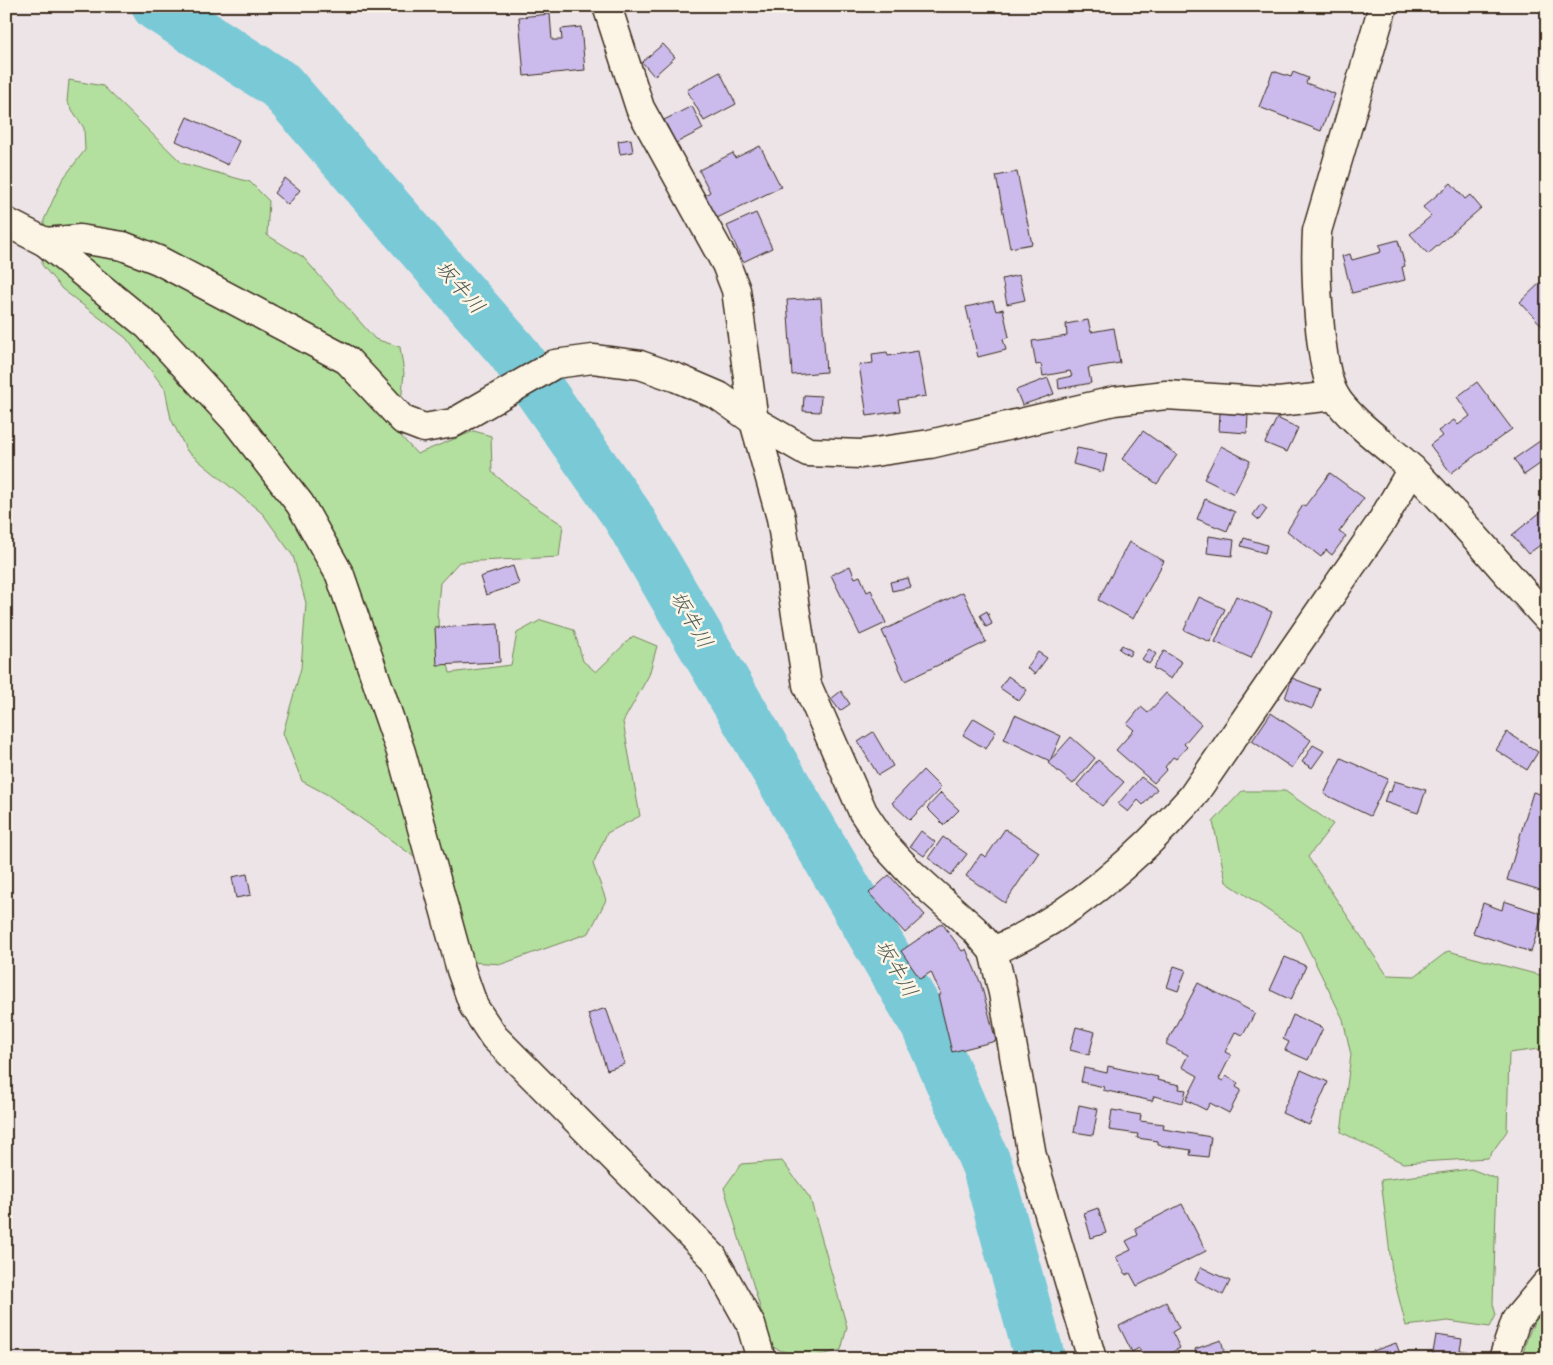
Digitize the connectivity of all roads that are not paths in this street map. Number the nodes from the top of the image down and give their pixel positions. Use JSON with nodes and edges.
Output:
{"nodes":[{"id":1,"x":607,"y":6,"type":"edge"},
{"id":2,"x":1383,"y":6,"type":"edge"},
{"id":3,"x":6,"y":222,"type":"edge"},
{"id":4,"x":45,"y":242,"type":"junction"},
{"id":5,"x":1335,"y":396,"type":"junction"},
{"id":6,"x":754,"y":421,"type":"junction"},
{"id":7,"x":1412,"y":469,"type":"junction"},
{"id":8,"x":1547,"y":618,"type":"edge"},
{"id":9,"x":993,"y":951,"type":"junction"},
{"id":10,"x":1547,"y":1283,"type":"edge"},
{"id":11,"x":761,"y":1359,"type":"edge"},
{"id":12,"x":1092,"y":1359,"type":"edge"},
{"id":13,"x":1503,"y":1359,"type":"edge"}],
"edges":[{"from":1,"to":6,"type":"street"},
{"from":2,"to":5,"type":"street"},
{"from":3,"to":4,"type":"street"},
{"from":4,"to":6,"type":"street"},
{"from":4,"to":11,"type":"street"},
{"from":5,"to":6,"type":"street"},
{"from":5,"to":7,"type":"street"},
{"from":6,"to":9,"type":"street"},
{"from":7,"to":8,"type":"street"},
{"from":7,"to":9,"type":"street"},
{"from":9,"to":12,"type":"street"},
{"from":10,"to":13,"type":"street"}]}
